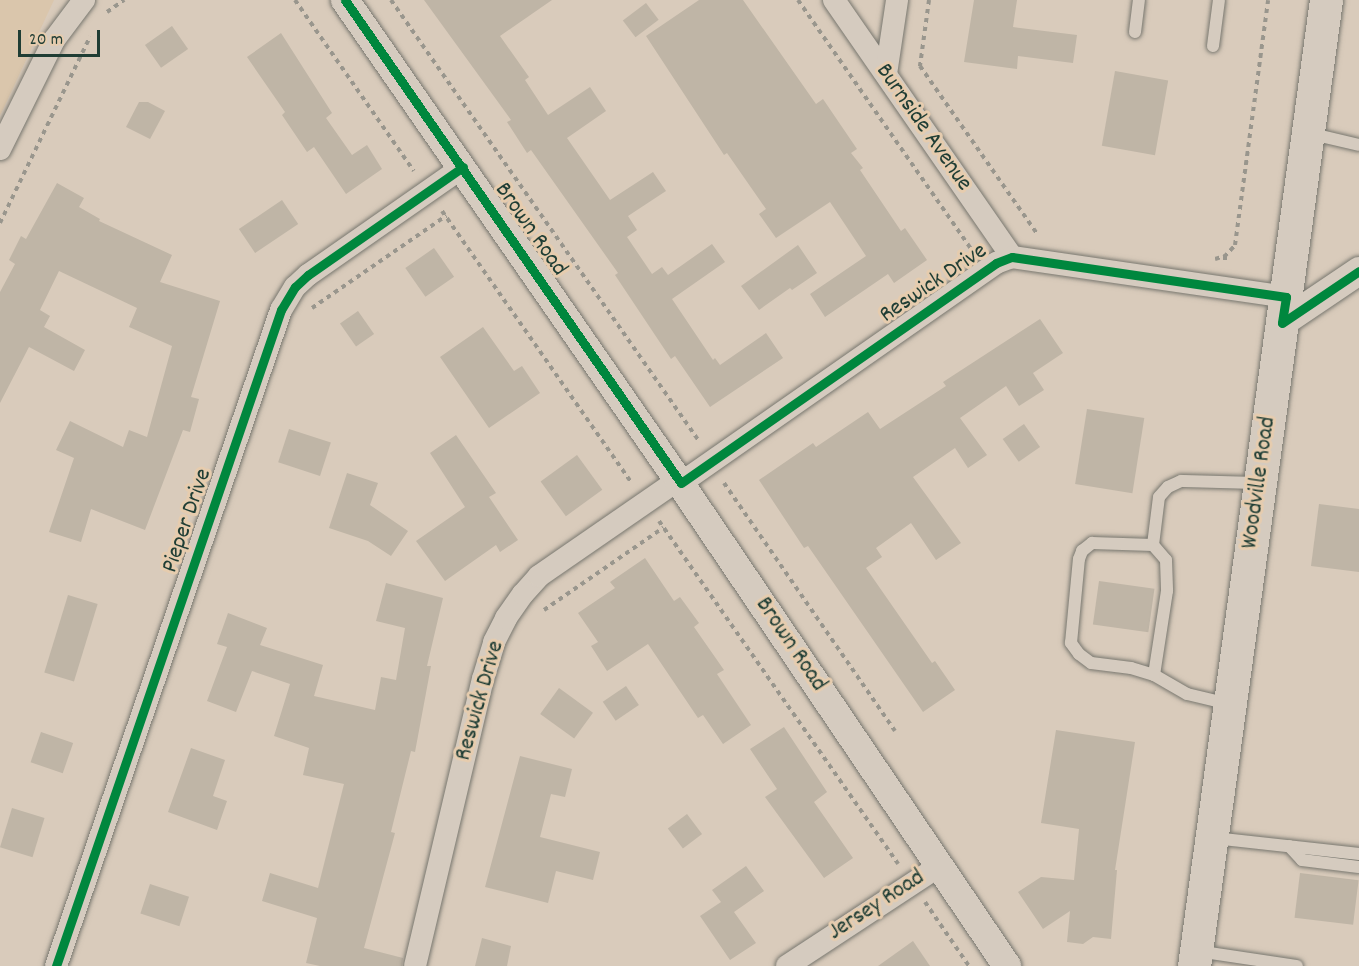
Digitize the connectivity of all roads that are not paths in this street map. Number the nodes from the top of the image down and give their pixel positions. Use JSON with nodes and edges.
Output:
{"nodes":[{"id":1,"x":84,"y":0,"type":"edge"},
{"id":2,"x":345,"y":0,"type":"edge"},
{"id":3,"x":834,"y":0,"type":"edge"},
{"id":4,"x":897,"y":0,"type":"edge"},
{"id":5,"x":1138,"y":0,"type":"edge"},
{"id":6,"x":1219,"y":0,"type":"edge"},
{"id":7,"x":1326,"y":0,"type":"edge"},
{"id":8,"x":1135,"y":33,"type":"dead end"},
{"id":9,"x":1213,"y":46,"type":"dead end"},
{"id":10,"x":886,"y":74,"type":"junction"},
{"id":11,"x":1308,"y":133,"type":"junction"},
{"id":12,"x":1359,"y":145,"type":"edge"},
{"id":13,"x":0,"y":149,"type":"edge"},
{"id":14,"x":463,"y":167,"type":"junction"},
{"id":15,"x":1012,"y":257,"type":"junction"},
{"id":16,"x":1359,"y":271,"type":"edge"},
{"id":17,"x":1284,"y":310,"type":"junction"},
{"id":18,"x":680,"y":481,"type":"junction"},
{"id":19,"x":1260,"y":483,"type":"junction"},
{"id":20,"x":1154,"y":544,"type":"junction"},
{"id":21,"x":1154,"y":675,"type":"junction"},
{"id":22,"x":1230,"y":704,"type":"junction"},
{"id":23,"x":1212,"y":838,"type":"junction"},
{"id":24,"x":1289,"y":846,"type":"junction"},
{"id":25,"x":1359,"y":854,"type":"edge"},
{"id":26,"x":938,"y":867,"type":"junction"},
{"id":27,"x":1359,"y":867,"type":"edge"},
{"id":28,"x":1195,"y":959,"type":"edge"},
{"id":29,"x":56,"y":966,"type":"edge"},
{"id":30,"x":415,"y":966,"type":"edge"},
{"id":31,"x":787,"y":966,"type":"edge"},
{"id":32,"x":1007,"y":966,"type":"edge"},
{"id":33,"x":1297,"y":966,"type":"edge"}],
"edges":[{"from":1,"to":13,"type":"street"},
{"from":2,"to":14,"type":"street","name":"Brown Road"},
{"from":3,"to":10,"type":"street","name":"Burnside Avenue"},
{"from":4,"to":10,"type":"street"},
{"from":5,"to":8,"type":"lane"},
{"from":6,"to":9,"type":"lane"},
{"from":7,"to":11,"type":"main road","name":"Woodville Road"},
{"from":10,"to":15,"type":"street","name":"Burnside Avenue"},
{"from":11,"to":12,"type":"lane"},
{"from":11,"to":17,"type":"main road","name":"Woodville Road"},
{"from":14,"to":18,"type":"street","name":"Brown Road"},
{"from":14,"to":29,"type":"street","name":"Pieper Drive"},
{"from":15,"to":17,"type":"street","name":"Reswick Drive"},
{"from":15,"to":18,"type":"street","name":"Reswick Drive"},
{"from":16,"to":17,"type":"street"},
{"from":17,"to":19,"type":"main road","name":"Woodville Road"},
{"from":18,"to":26,"type":"street","name":"Brown Road"},
{"from":18,"to":30,"type":"street","name":"Reswick Drive"},
{"from":19,"to":20,"type":"lane"},
{"from":19,"to":22,"type":"main road","name":"Woodville Road"},
{"from":20,"to":21,"type":"lane"},
{"from":20,"to":21,"type":"lane"},
{"from":21,"to":22,"type":"lane"},
{"from":22,"to":23,"type":"main road","name":"Woodville Road"},
{"from":23,"to":24,"type":"lane"},
{"from":23,"to":28,"type":"main road","name":"Woodville Road"},
{"from":24,"to":25,"type":"lane"},
{"from":24,"to":27,"type":"lane"},
{"from":26,"to":31,"type":"street","name":"Jersey Road"},
{"from":26,"to":32,"type":"street","name":"Brown Road"},
{"from":28,"to":33,"type":"lane"}]}
